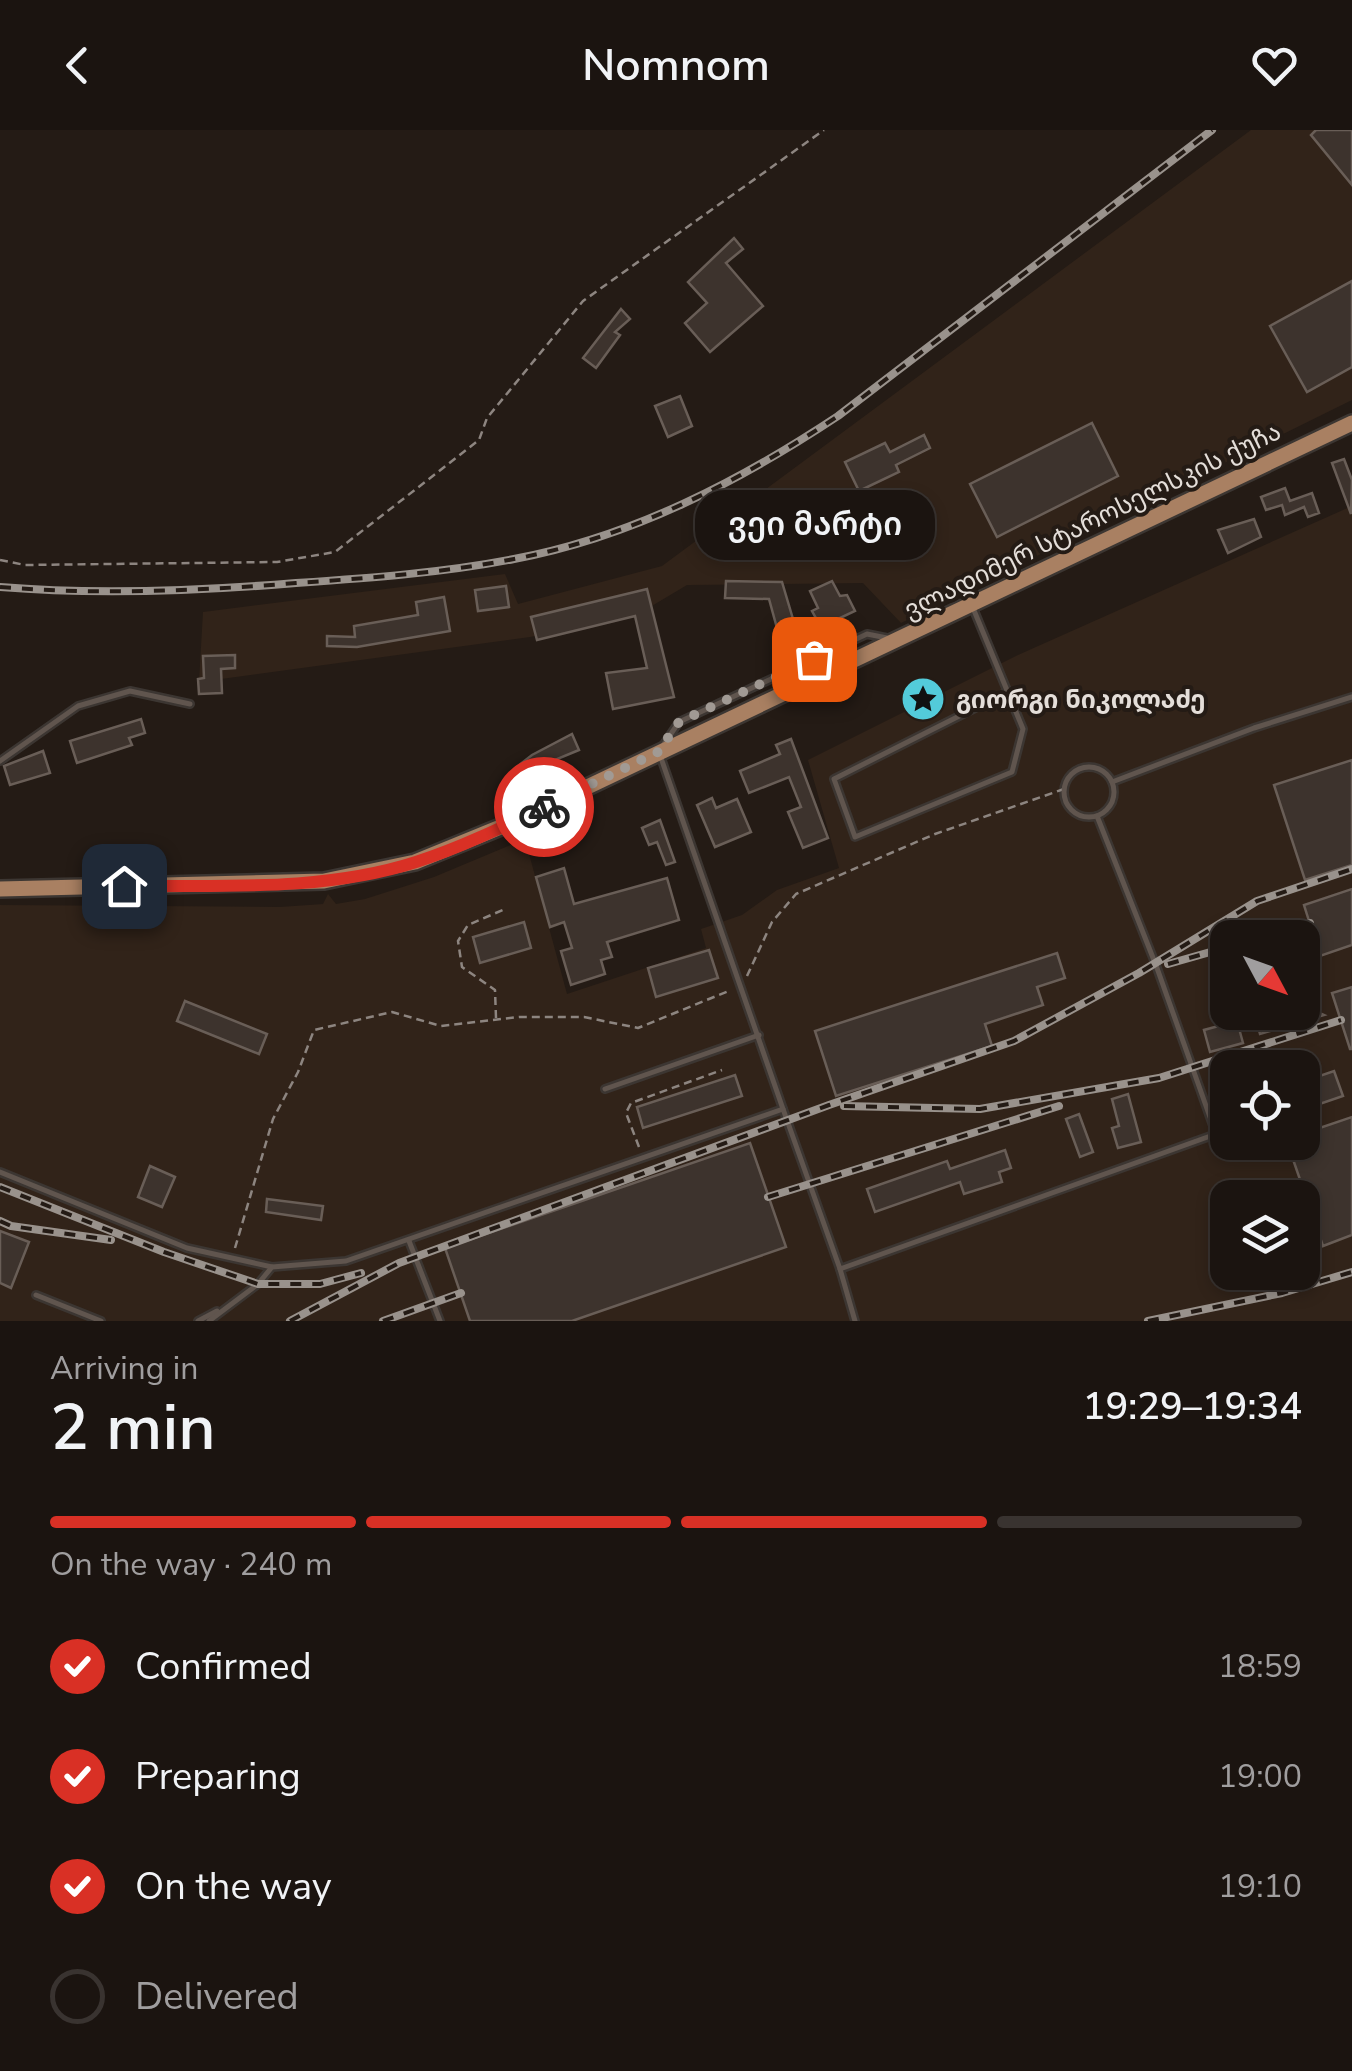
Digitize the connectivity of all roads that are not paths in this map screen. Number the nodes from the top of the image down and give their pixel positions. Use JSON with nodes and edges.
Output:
{"nodes":[{"id":1,"x":1352,"y":423,"type":"edge"},
{"id":2,"x":972,"y":605,"type":"junction"},
{"id":3,"x":898,"y":640,"type":"junction"},
{"id":4,"x":814,"y":659,"type":"junction"},
{"id":5,"x":781,"y":674,"type":"junction"},
{"id":6,"x":804,"y":684,"type":"junction"},
{"id":7,"x":1007,"y":692,"type":"junction"},
{"id":8,"x":1352,"y":697,"type":"edge"},
{"id":9,"x":190,"y":704,"type":"dead end"},
{"id":10,"x":658,"y":752,"type":"junction"},
{"id":11,"x":0,"y":761,"type":"edge"},
{"id":12,"x":1112,"y":782,"type":"junction"},
{"id":13,"x":1097,"y":816,"type":"junction"},
{"id":14,"x":0,"y":888,"type":"edge"},
{"id":15,"x":759,"y":1035,"type":"junction"},
{"id":16,"x":605,"y":1089,"type":"dead end"},
{"id":17,"x":783,"y":1109,"type":"junction"},
{"id":18,"x":0,"y":1172,"type":"edge"},
{"id":19,"x":409,"y":1241,"type":"junction"},
{"id":20,"x":272,"y":1267,"type":"junction"},
{"id":21,"x":840,"y":1269,"type":"junction"},
{"id":22,"x":36,"y":1295,"type":"dead end"},
{"id":23,"x":238,"y":1301,"type":"junction"},
{"id":24,"x":101,"y":1321,"type":"edge"},
{"id":25,"x":198,"y":1321,"type":"edge"},
{"id":26,"x":209,"y":1321,"type":"edge"},
{"id":27,"x":440,"y":1321,"type":"edge"},
{"id":28,"x":855,"y":1321,"type":"edge"}],
"edges":[{"from":1,"to":2,"type":"main road","name":"ვლადიმერ სტაროსელსკის ქუჩა"},
{"from":2,"to":3,"type":"main road","name":"ვლადიმერ სტაროსელსკის ქუჩა"},
{"from":2,"to":7,"type":"lane"},
{"from":3,"to":4,"type":"lane"},
{"from":3,"to":6,"type":"main road","name":"ვლადიმერ სტაროსელსკის ქუჩა"},
{"from":4,"to":5,"type":"lane"},
{"from":4,"to":6,"type":"lane"},
{"from":5,"to":6,"type":"lane"},
{"from":5,"to":10,"type":"lane"},
{"from":6,"to":10,"type":"main road","name":"ვლადიმერ სტაროსელსკის ქუჩა"},
{"from":7,"to":7,"type":"lane"},
{"from":8,"to":12,"type":"lane"},
{"from":9,"to":11,"type":"lane"},
{"from":10,"to":14,"type":"main road","name":"ვლადიმერ სტაროსელსკის ქუჩა"},
{"from":10,"to":15,"type":"lane"},
{"from":12,"to":13,"type":"lane"},
{"from":12,"to":13,"type":"lane"},
{"from":13,"to":21,"type":"lane"},
{"from":15,"to":16,"type":"lane"},
{"from":15,"to":17,"type":"lane"},
{"from":17,"to":19,"type":"lane"},
{"from":17,"to":21,"type":"lane"},
{"from":18,"to":20,"type":"lane"},
{"from":19,"to":20,"type":"lane"},
{"from":19,"to":27,"type":"lane"},
{"from":20,"to":23,"type":"lane"},
{"from":21,"to":28,"type":"lane"},
{"from":22,"to":24,"type":"lane"},
{"from":23,"to":25,"type":"lane"},
{"from":23,"to":26,"type":"lane"}]}
